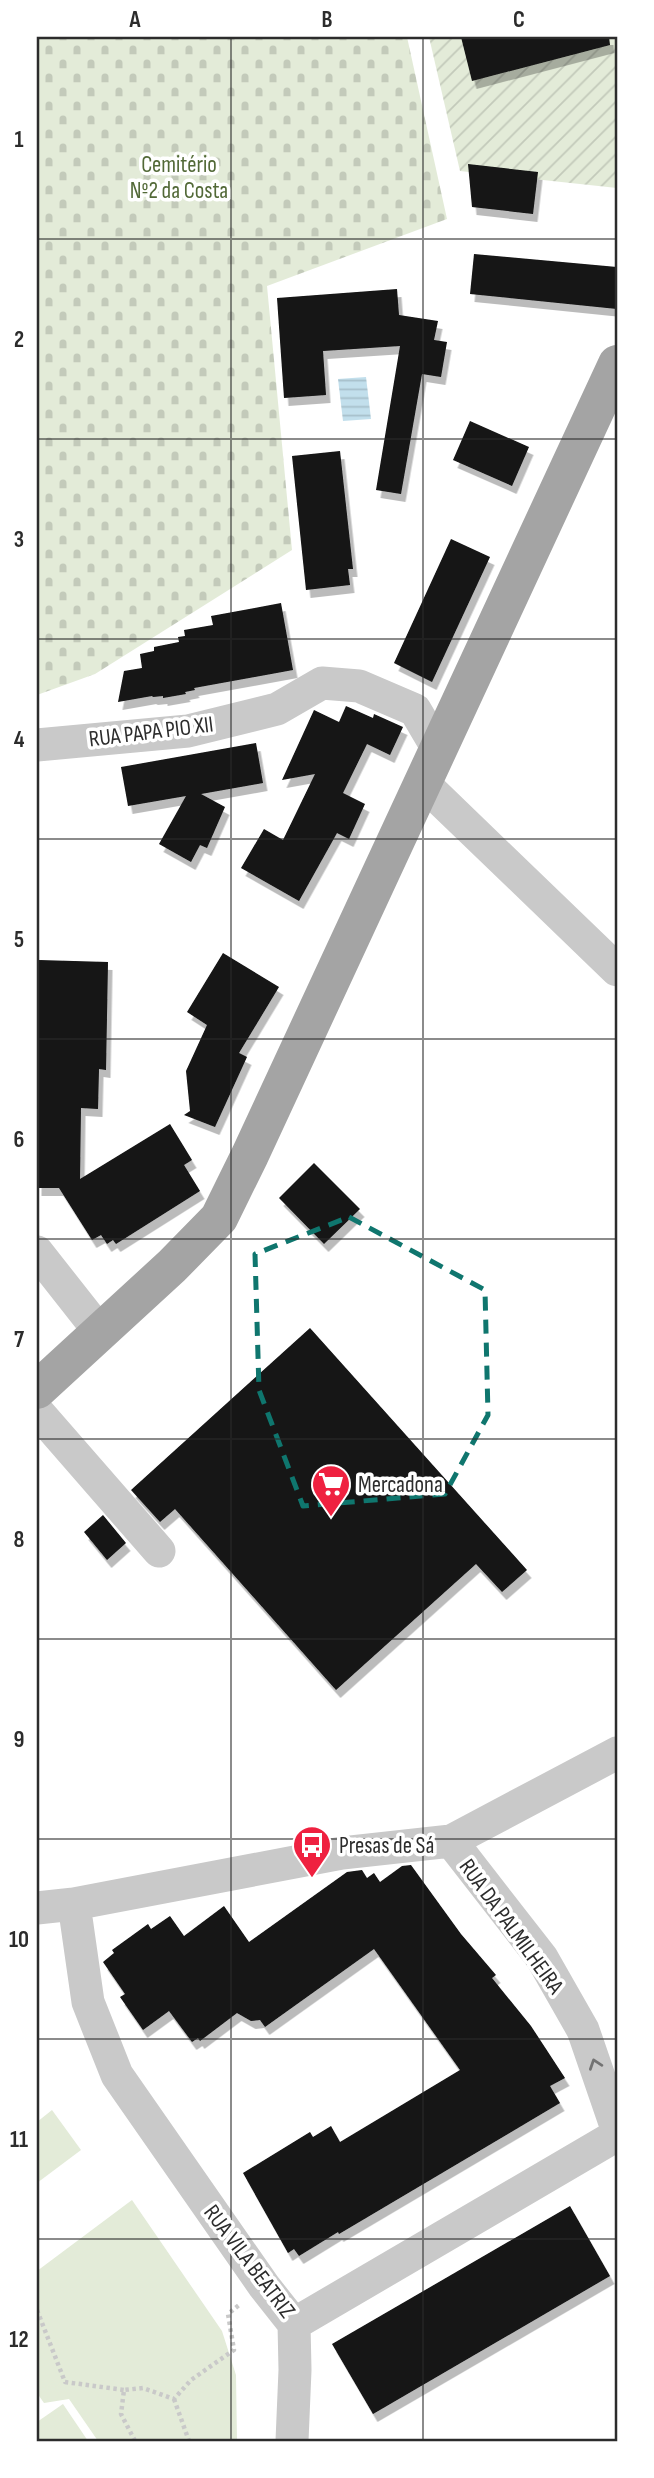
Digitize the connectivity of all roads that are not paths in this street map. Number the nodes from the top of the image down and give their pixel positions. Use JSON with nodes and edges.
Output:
{"nodes":[{"id":1,"x":617,"y":364,"type":"edge"},
{"id":2,"x":37,"y":745,"type":"edge"},
{"id":3,"x":431,"y":766,"type":"junction"},
{"id":4,"x":617,"y":970,"type":"edge"},
{"id":5,"x":37,"y":1252,"type":"edge"},
{"id":6,"x":100,"y":1332,"type":"junction"},
{"id":7,"x":37,"y":1390,"type":"edge"},
{"id":8,"x":37,"y":1411,"type":"edge"},
{"id":9,"x":159,"y":1550,"type":"dead end"},
{"id":10,"x":617,"y":1753,"type":"edge"},
{"id":11,"x":451,"y":1841,"type":"junction"},
{"id":12,"x":74,"y":1904,"type":"junction"},
{"id":13,"x":37,"y":1908,"type":"edge"},
{"id":14,"x":617,"y":2129,"type":"edge"},
{"id":15,"x":617,"y":2135,"type":"edge"},
{"id":16,"x":294,"y":2324,"type":"junction"},
{"id":17,"x":292,"y":2441,"type":"edge"}],
"edges":[{"from":1,"to":3,"type":"main road"},
{"from":2,"to":3,"type":"street","name":"RUA PAPA PIO XII"},
{"from":3,"to":4,"type":"street","name":"RUA PAPA PIO XII"},
{"from":3,"to":6,"type":"main road"},
{"from":5,"to":6,"type":"street"},
{"from":6,"to":7,"type":"main road"},
{"from":8,"to":9,"type":"street"},
{"from":10,"to":11,"type":"street"},
{"from":11,"to":12,"type":"street","name":"RUA DA PALMILHEIRA"},
{"from":14,"to":11,"type":"street","name":"RUA DA PALMILHEIRA","one_way":true},
{"from":12,"to":13,"type":"street","name":"RUA DA PALMILHEIRA"},
{"from":12,"to":16,"type":"street","name":"RUA VILA BEATRIZ"},
{"from":15,"to":16,"type":"street","name":"RUA VILA BEATRIZ"},
{"from":16,"to":17,"type":"street"}]}
